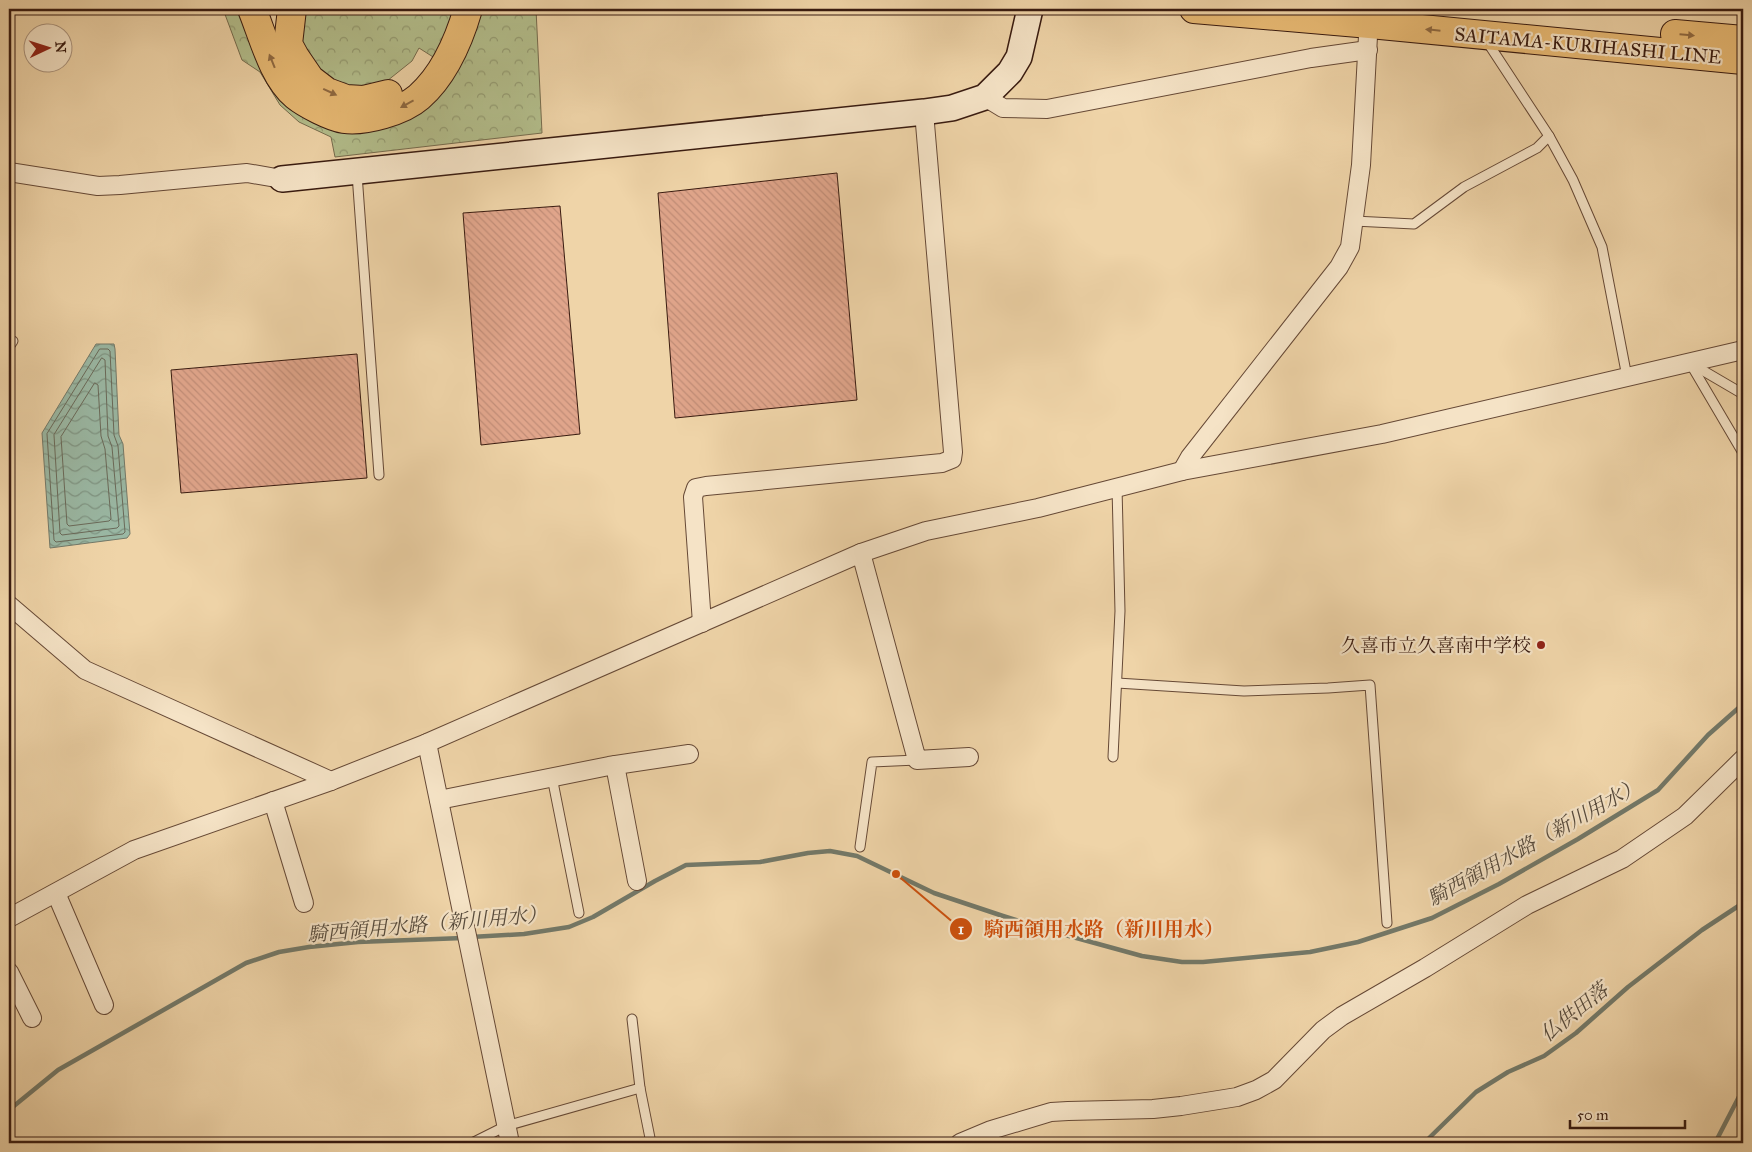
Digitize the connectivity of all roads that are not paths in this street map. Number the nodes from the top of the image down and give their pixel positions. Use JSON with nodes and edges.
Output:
{"nodes":[{"id":1,"x":252,"y":9,"type":"edge"},
{"id":2,"x":292,"y":9,"type":"edge"},
{"id":3,"x":450,"y":9,"type":"edge"},
{"id":4,"x":468,"y":9,"type":"edge"},
{"id":5,"x":1030,"y":9,"type":"edge"},
{"id":6,"x":1194,"y":9,"type":"edge"},
{"id":7,"x":1394,"y":9,"type":"edge"},
{"id":8,"x":1370,"y":27,"type":"edge"},
{"id":9,"x":1483,"y":36,"type":"junction"},
{"id":10,"x":1743,"y":40,"type":"edge"},
{"id":11,"x":1743,"y":60,"type":"edge"},
{"id":12,"x":434,"y":65,"type":"junction"},
{"id":13,"x":985,"y":97,"type":"junction"},
{"id":14,"x":924,"y":112,"type":"junction"},
{"id":15,"x":1550,"y":136,"type":"junction"},
{"id":16,"x":9,"y":172,"type":"edge"},
{"id":17,"x":357,"y":172,"type":"junction"},
{"id":18,"x":282,"y":179,"type":"joint"},
{"id":19,"x":1354,"y":222,"type":"junction"},
{"id":20,"x":1743,"y":350,"type":"edge"},
{"id":21,"x":1690,"y":363,"type":"junction"},
{"id":22,"x":1628,"y":377,"type":"junction"},
{"id":23,"x":1743,"y":394,"type":"edge"},
{"id":24,"x":1743,"y":453,"type":"edge"},
{"id":25,"x":1182,"y":471,"type":"junction"},
{"id":26,"x":380,"y":475,"type":"dead end"},
{"id":27,"x":1117,"y":487,"type":"junction"},
{"id":28,"x":861,"y":552,"type":"junction"},
{"id":29,"x":9,"y":605,"type":"edge"},
{"id":30,"x":702,"y":624,"type":"junction"},
{"id":31,"x":1117,"y":683,"type":"junction"},
{"id":32,"x":427,"y":743,"type":"junction"},
{"id":33,"x":689,"y":754,"type":"dead end"},
{"id":34,"x":969,"y":757,"type":"dead end"},
{"id":35,"x":1113,"y":757,"type":"dead end"},
{"id":36,"x":1743,"y":759,"type":"edge"},
{"id":37,"x":917,"y":760,"type":"junction"},
{"id":38,"x":615,"y":766,"type":"junction"},
{"id":39,"x":552,"y":778,"type":"junction"},
{"id":40,"x":331,"y":781,"type":"junction"},
{"id":41,"x":439,"y":800,"type":"junction"},
{"id":42,"x":273,"y":801,"type":"junction"},
{"id":43,"x":860,"y":847,"type":"dead end"},
{"id":44,"x":637,"y":881,"type":"dead end"},
{"id":45,"x":56,"y":893,"type":"junction"},
{"id":46,"x":304,"y":903,"type":"dead end"},
{"id":47,"x":579,"y":913,"type":"dead end"},
{"id":48,"x":10,"y":914,"type":"edge"},
{"id":49,"x":1387,"y":923,"type":"dead end"},
{"id":50,"x":9,"y":972,"type":"edge"},
{"id":51,"x":104,"y":1005,"type":"dead end"},
{"id":52,"x":32,"y":1018,"type":"dead end"},
{"id":53,"x":632,"y":1019,"type":"dead end"},
{"id":54,"x":640,"y":1088,"type":"junction"},
{"id":55,"x":508,"y":1135,"type":"edge"},
{"id":56,"x":472,"y":1143,"type":"edge"},
{"id":57,"x":651,"y":1143,"type":"edge"},
{"id":58,"x":960,"y":1143,"type":"edge"}],
"edges":[{"from":12,"to":1,"type":"main road","one_way":true},
{"from":2,"to":12,"type":"main road","one_way":true},
{"from":3,"to":12,"type":"main road"},
{"from":4,"to":12,"type":"main road"},
{"from":5,"to":13,"type":"street"},
{"from":6,"to":8,"type":"main road","name":"SAITAMA-KURIHASHI LINE"},
{"from":7,"to":10,"type":"main road","name":"SAITAMA-KURIHASHI LINE","one_way":true},
{"from":9,"to":8,"type":"main road","name":"SAITAMA-KURIHASHI LINE","one_way":true},
{"from":8,"to":13,"type":"street"},
{"from":8,"to":19,"type":"street"},
{"from":9,"to":11,"type":"main road","name":"SAITAMA-KURIHASHI LINE"},
{"from":9,"to":15,"type":"lane"},
{"from":13,"to":14,"type":"street"},
{"from":14,"to":17,"type":"street"},
{"from":14,"to":30,"type":"street"},
{"from":15,"to":19,"type":"lane"},
{"from":15,"to":22,"type":"lane"},
{"from":16,"to":18,"type":"street"},
{"from":17,"to":18,"type":"street"},
{"from":17,"to":26,"type":"lane"},
{"from":19,"to":25,"type":"street"},
{"from":20,"to":21,"type":"street"},
{"from":21,"to":22,"type":"street"},
{"from":21,"to":23,"type":"lane"},
{"from":21,"to":24,"type":"lane"},
{"from":22,"to":25,"type":"street"},
{"from":25,"to":27,"type":"street"},
{"from":27,"to":28,"type":"street"},
{"from":27,"to":31,"type":"lane"},
{"from":28,"to":30,"type":"street"},
{"from":28,"to":37,"type":"street"},
{"from":29,"to":40,"type":"street"},
{"from":30,"to":32,"type":"street"},
{"from":31,"to":35,"type":"lane"},
{"from":31,"to":49,"type":"lane"},
{"from":32,"to":40,"type":"street"},
{"from":32,"to":41,"type":"street"},
{"from":33,"to":38,"type":"street"},
{"from":34,"to":37,"type":"street"},
{"from":36,"to":58,"type":"street"},
{"from":37,"to":43,"type":"lane"},
{"from":38,"to":39,"type":"street"},
{"from":38,"to":44,"type":"street"},
{"from":39,"to":41,"type":"street"},
{"from":39,"to":47,"type":"lane"},
{"from":40,"to":42,"type":"street"},
{"from":41,"to":55,"type":"street"},
{"from":42,"to":45,"type":"street"},
{"from":42,"to":46,"type":"street"},
{"from":45,"to":48,"type":"street"},
{"from":45,"to":51,"type":"street"},
{"from":50,"to":52,"type":"street"},
{"from":53,"to":54,"type":"lane"},
{"from":54,"to":55,"type":"lane"},
{"from":54,"to":57,"type":"lane"},
{"from":55,"to":56,"type":"lane"}]}
